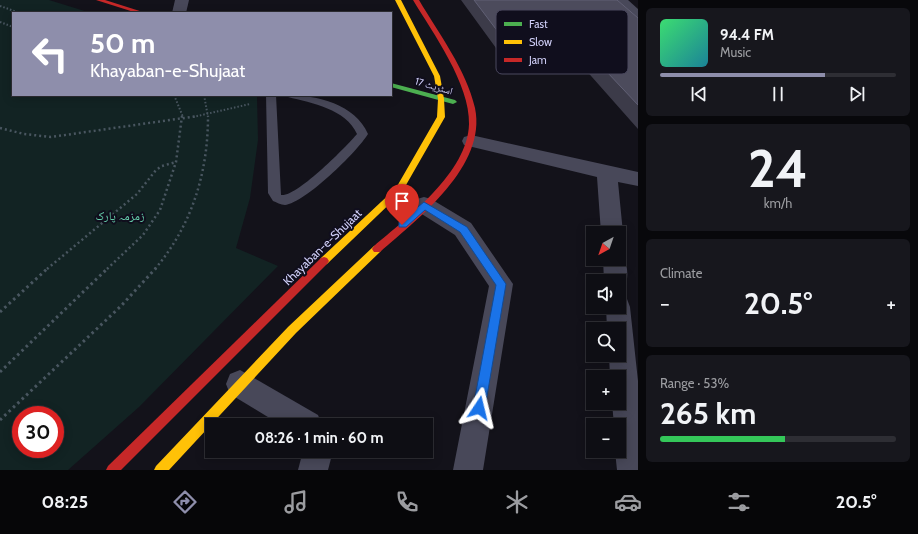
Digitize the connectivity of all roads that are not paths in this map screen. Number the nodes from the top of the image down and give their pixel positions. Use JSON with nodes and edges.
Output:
{"nodes":[{"id":1,"x":98,"y":0,"type":"edge"},
{"id":2,"x":182,"y":0,"type":"edge"},
{"id":3,"x":398,"y":0,"type":"edge"},
{"id":4,"x":416,"y":0,"type":"edge"},
{"id":5,"x":620,"y":0,"type":"edge"},
{"id":6,"x":140,"y":12,"type":"edge"},
{"id":7,"x":179,"y":12,"type":"edge"},
{"id":8,"x":638,"y":16,"type":"edge"},
{"id":9,"x":392,"y":85,"type":"edge"},
{"id":10,"x":295,"y":96,"type":"edge"},
{"id":11,"x":270,"y":97,"type":"edge"},
{"id":12,"x":441,"y":99,"type":"junction"},
{"id":13,"x":471,"y":108,"type":"junction"},
{"id":14,"x":471,"y":141,"type":"junction"},
{"id":15,"x":607,"y":172,"type":"junction"},
{"id":16,"x":638,"y":179,"type":"edge"},
{"id":17,"x":424,"y":205,"type":"junction"},
{"id":18,"x":611,"y":226,"type":"edge"},
{"id":19,"x":619,"y":314,"type":"edge"},
{"id":20,"x":240,"y":384,"type":"junction"},
{"id":21,"x":296,"y":418,"type":"edge"},
{"id":22,"x":316,"y":458,"type":"edge"},
{"id":23,"x":112,"y":470,"type":"edge"},
{"id":24,"x":160,"y":470,"type":"edge"},
{"id":25,"x":313,"y":470,"type":"edge"},
{"id":26,"x":468,"y":470,"type":"edge"},
{"id":27,"x":632,"y":470,"type":"edge"}],
"edges":[{"from":1,"to":6,"type":"main road"},
{"from":2,"to":7,"type":"street"},
{"from":3,"to":12,"type":"main road","name":"Khayaban-e-Shujaat"},
{"from":4,"to":13,"type":"main road"},
{"from":5,"to":8,"type":"street"},
{"from":9,"to":12,"type":"main road","name":"اسٹریٹ 17"},
{"from":10,"to":11,"type":"lane"},
{"from":12,"to":13,"type":"main road","name":"اسٹریٹ 17"},
{"from":12,"to":23,"type":"main road","name":"Khayaban-e-Shujaat"},
{"from":13,"to":14,"type":"main road"},
{"from":14,"to":15,"type":"street"},
{"from":14,"to":17,"type":"main road"},
{"from":15,"to":16,"type":"street"},
{"from":15,"to":18,"type":"street"},
{"from":17,"to":20,"type":"main road"},
{"from":17,"to":26,"type":"street"},
{"from":19,"to":27,"type":"street"},
{"from":20,"to":21,"type":"street"},
{"from":20,"to":24,"type":"main road"},
{"from":22,"to":25,"type":"street"}]}
